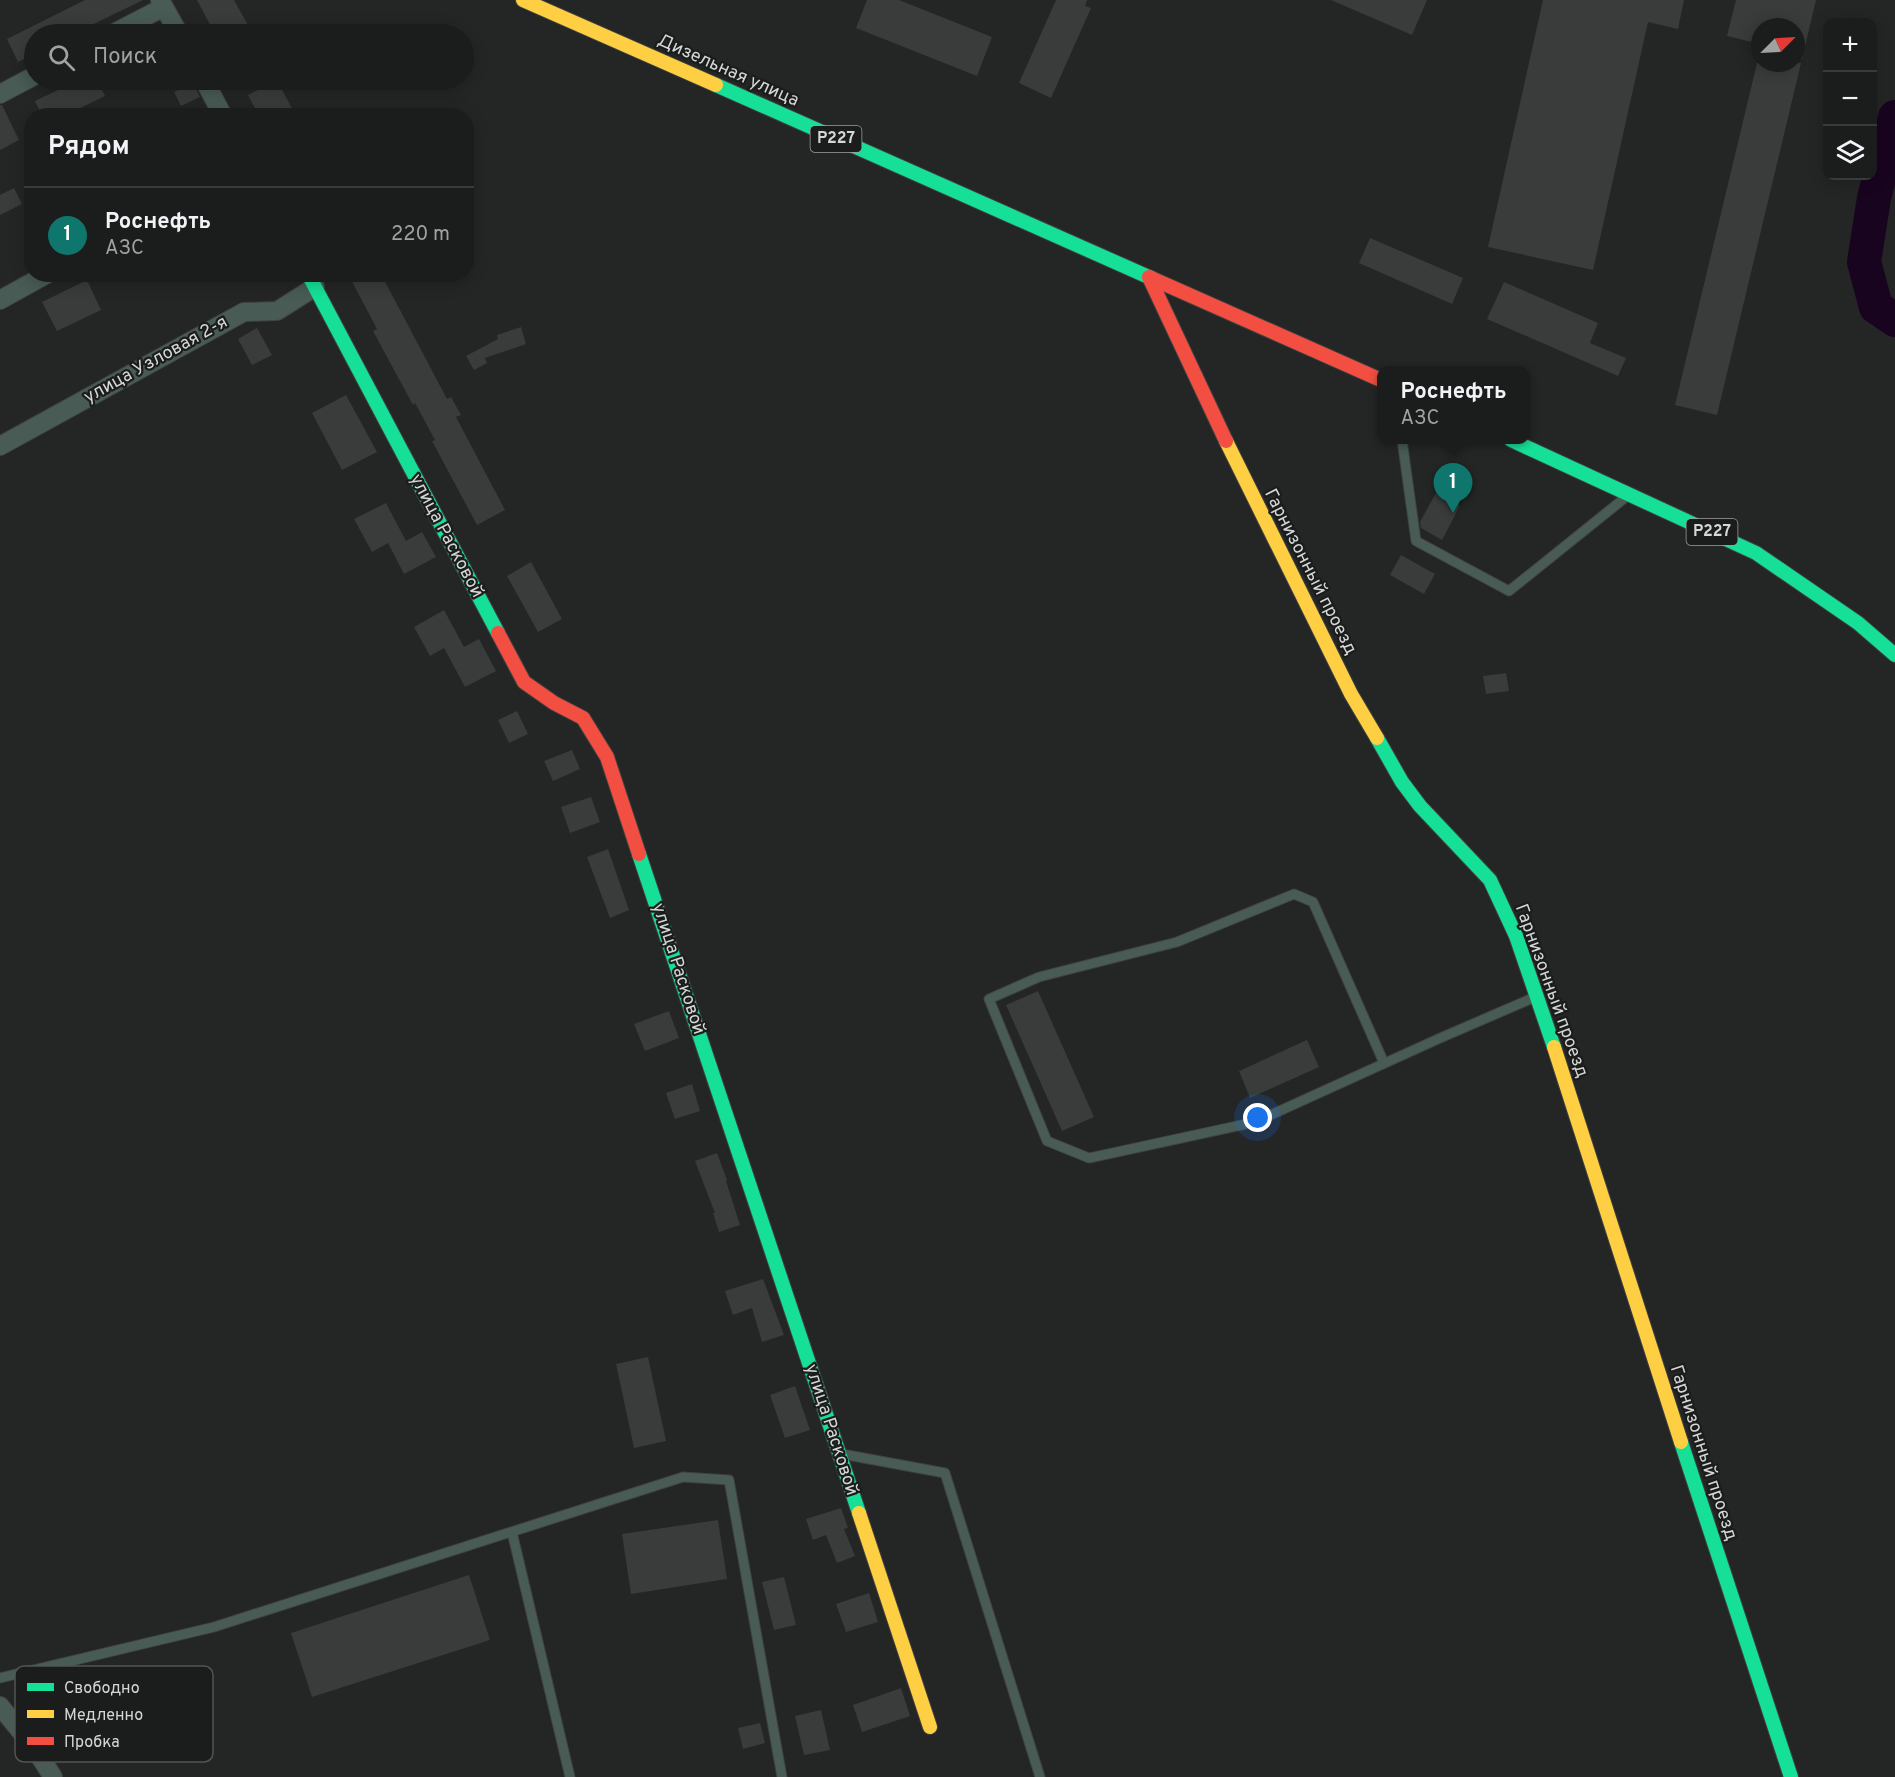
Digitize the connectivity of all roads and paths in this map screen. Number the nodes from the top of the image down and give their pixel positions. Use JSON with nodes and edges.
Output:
{"nodes":[{"id":1,"x":523,"y":0,"type":"edge"},
{"id":2,"x":162,"y":4,"type":"edge"},
{"id":3,"x":129,"y":24,"type":"edge"},
{"id":4,"x":173,"y":24,"type":"edge"},
{"id":5,"x":24,"y":81,"type":"edge"},
{"id":6,"x":209,"y":90,"type":"edge"},
{"id":7,"x":0,"y":94,"type":"edge"},
{"id":8,"x":219,"y":108,"type":"edge"},
{"id":9,"x":1149,"y":277,"type":"junction"},
{"id":10,"x":33,"y":282,"type":"edge"},
{"id":11,"x":310,"y":282,"type":"edge"},
{"id":12,"x":312,"y":282,"type":"edge"},
{"id":13,"x":0,"y":300,"type":"edge"},
{"id":14,"x":1377,"y":378,"type":"edge"},
{"id":15,"x":1403,"y":444,"type":"edge"},
{"id":16,"x":1520,"y":444,"type":"edge"},
{"id":17,"x":0,"y":446,"type":"edge"},
{"id":18,"x":1630,"y":494,"type":"junction"},
{"id":19,"x":1895,"y":655,"type":"edge"},
{"id":20,"x":1538,"y":996,"type":"junction"},
{"id":21,"x":1384,"y":1063,"type":"junction"},
{"id":22,"x":839,"y":1454,"type":"junction"},
{"id":23,"x":512,"y":1532,"type":"junction"},
{"id":24,"x":50,"y":1666,"type":"edge"},
{"id":25,"x":15,"y":1674,"type":"edge"},
{"id":26,"x":0,"y":1678,"type":"edge"},
{"id":27,"x":0,"y":1706,"type":"edge"},
{"id":28,"x":15,"y":1724,"type":"edge"},
{"id":29,"x":930,"y":1727,"type":"dead end"},
{"id":30,"x":43,"y":1762,"type":"edge"},
{"id":31,"x":53,"y":1777,"type":"edge"},
{"id":32,"x":570,"y":1777,"type":"edge"},
{"id":33,"x":782,"y":1777,"type":"edge"},
{"id":34,"x":1040,"y":1777,"type":"edge"},
{"id":35,"x":1791,"y":1777,"type":"edge"}],
"edges":[{"from":1,"to":9,"type":"street","name":"Дизельная улица","number":"Р227"},
{"from":2,"to":3,"type":"street"},
{"from":2,"to":4,"type":"street"},
{"from":5,"to":7,"type":"street"},
{"from":6,"to":8,"type":"street"},
{"from":9,"to":14,"type":"street","number":"Р227"},
{"from":9,"to":20,"type":"street","name":"Гарнизонный проезд"},
{"from":10,"to":13,"type":"street"},
{"from":11,"to":17,"type":"street","name":"улица Узловая 2-я"},
{"from":12,"to":22,"type":"street","name":"улица Расковой"},
{"from":15,"to":18,"type":"lane"},
{"from":16,"to":18,"type":"street","number":"Р227"},
{"from":18,"to":19,"type":"street","number":"Р227"},
{"from":20,"to":21,"type":"lane"},
{"from":20,"to":35,"type":"street","name":"Гарнизонный проезд"},
{"from":21,"to":21,"type":"lane"},
{"from":22,"to":29,"type":"street","name":"улица Расковой"},
{"from":22,"to":34,"type":"lane"},
{"from":23,"to":24,"type":"lane"},
{"from":23,"to":32,"type":"lane"},
{"from":23,"to":33,"type":"lane"},
{"from":25,"to":26,"type":"lane"},
{"from":27,"to":28,"type":"street"},
{"from":30,"to":31,"type":"street"}]}
